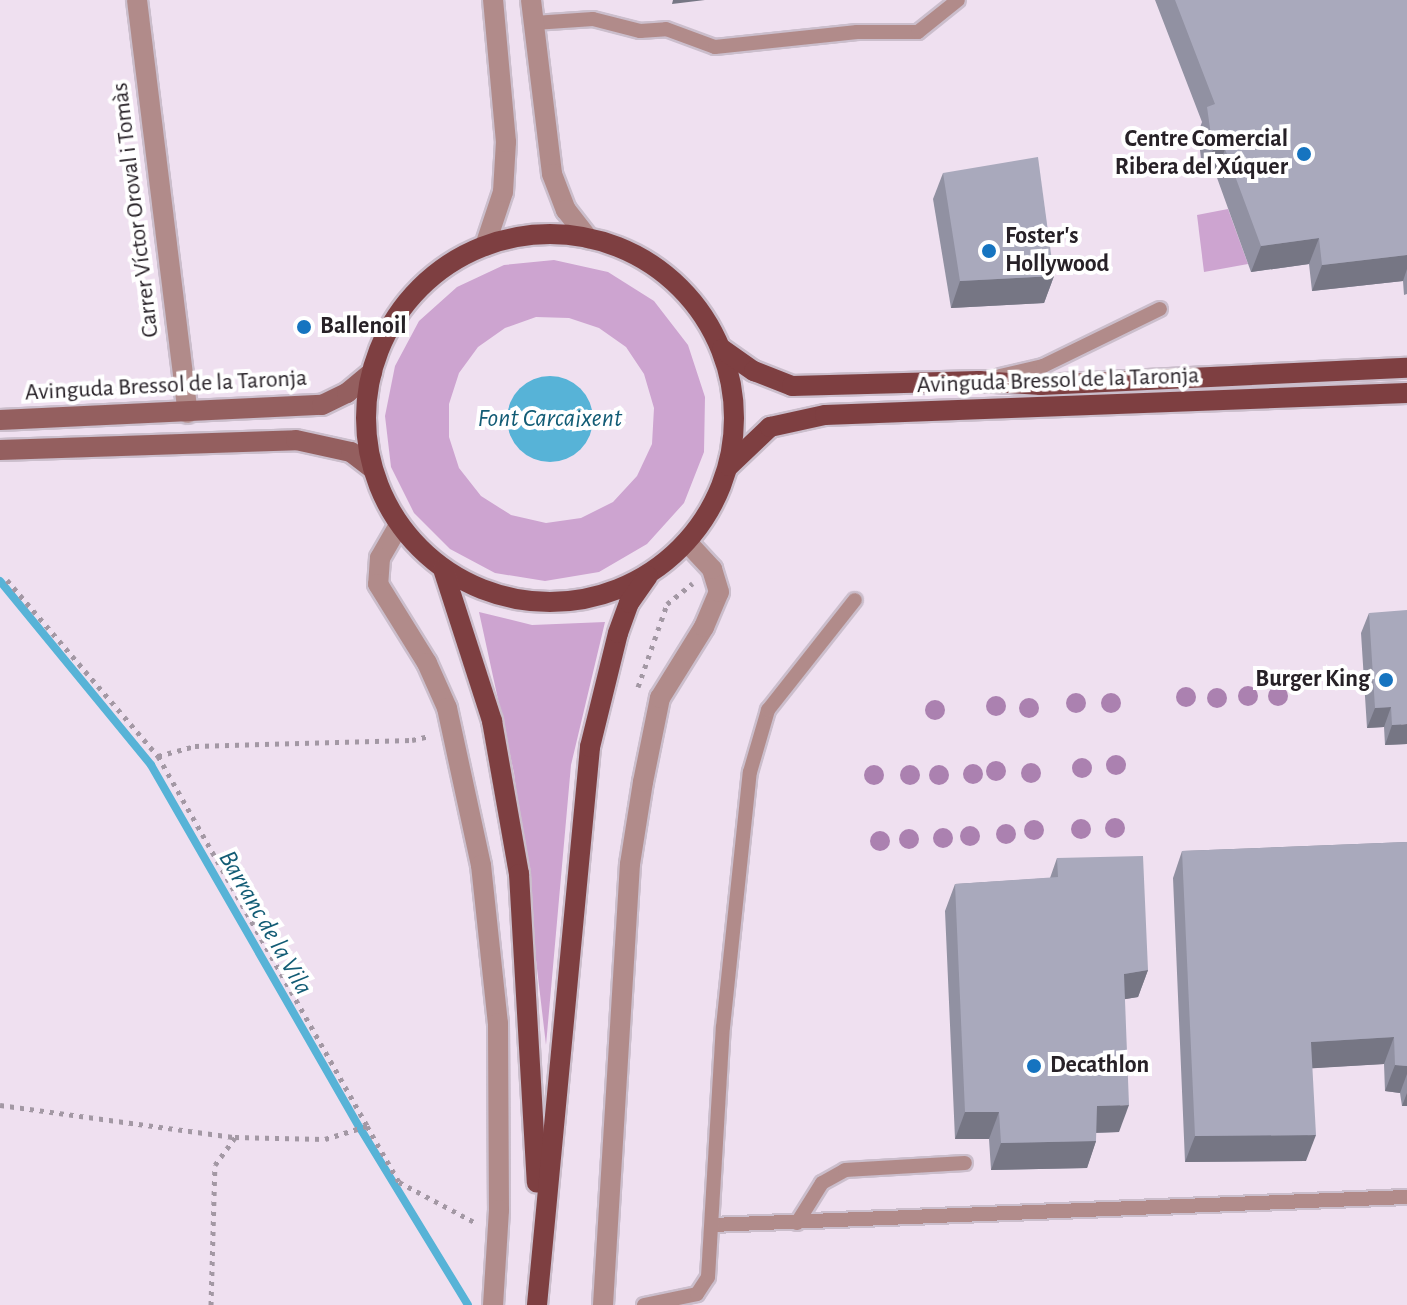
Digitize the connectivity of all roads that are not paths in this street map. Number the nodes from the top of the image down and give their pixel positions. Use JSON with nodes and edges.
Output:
{"nodes":[{"id":1,"x":137,"y":0,"type":"edge"},
{"id":2,"x":493,"y":0,"type":"edge"},
{"id":3,"x":531,"y":0,"type":"edge"},
{"id":4,"x":958,"y":0,"type":"edge"},
{"id":5,"x":534,"y":23,"type":"junction"},
{"id":6,"x":588,"y":238,"type":"junction"},
{"id":7,"x":485,"y":246,"type":"junction"},
{"id":8,"x":1160,"y":309,"type":"dead end"},
{"id":9,"x":722,"y":349,"type":"junction"},
{"id":10,"x":1407,"y":368,"type":"edge"},
{"id":11,"x":372,"y":372,"type":"junction"},
{"id":12,"x":979,"y":381,"type":"junction"},
{"id":13,"x":1407,"y":393,"type":"edge"},
{"id":14,"x":188,"y":413,"type":"junction"},
{"id":15,"x":0,"y":420,"type":"edge"},
{"id":16,"x":0,"y":450,"type":"edge"},
{"id":17,"x":729,"y":466,"type":"junction"},
{"id":18,"x":373,"y":469,"type":"junction"},
{"id":19,"x":399,"y":525,"type":"junction"},
{"id":20,"x":687,"y":542,"type":"junction"},
{"id":21,"x":443,"y":569,"type":"junction"},
{"id":22,"x":650,"y":573,"type":"junction"},
{"id":23,"x":855,"y":600,"type":"dead end"},
{"id":24,"x":965,"y":1163,"type":"dead end"},
{"id":25,"x":1407,"y":1197,"type":"edge"},
{"id":26,"x":797,"y":1223,"type":"junction"},
{"id":27,"x":712,"y":1225,"type":"junction"},
{"id":28,"x":540,"y":1248,"type":"junction"},
{"id":29,"x":493,"y":1305,"type":"edge"},
{"id":30,"x":537,"y":1305,"type":"edge"},
{"id":31,"x":603,"y":1305,"type":"edge"},
{"id":32,"x":644,"y":1305,"type":"edge"}],
"edges":[{"from":1,"to":14,"type":"street","name":"Carrer Víctor Oroval i Tomàs"},
{"from":2,"to":7,"type":"street"},
{"from":3,"to":5,"type":"street"},
{"from":4,"to":5,"type":"lane"},
{"from":5,"to":6,"type":"street"},
{"from":6,"to":7,"type":"main road"},
{"from":6,"to":9,"type":"main road"},
{"from":7,"to":11,"type":"main road"},
{"from":8,"to":12,"type":"lane"},
{"from":9,"to":12,"type":"main road","name":"Avinguda Bressol de la Taronja"},
{"from":9,"to":17,"type":"main road"},
{"from":10,"to":12,"type":"main road","name":"Avinguda Bressol de la Taronja"},
{"from":11,"to":14,"type":"street","name":"Avinguda Bressol de la Taronja"},
{"from":11,"to":18,"type":"main road"},
{"from":13,"to":17,"type":"main road","name":"Avinguda Bressol de la Taronja"},
{"from":14,"to":15,"type":"street","name":"Avinguda Bressol de la Taronja"},
{"from":16,"to":18,"type":"street"},
{"from":17,"to":20,"type":"main road"},
{"from":18,"to":19,"type":"main road"},
{"from":19,"to":21,"type":"main road"},
{"from":19,"to":29,"type":"street"},
{"from":20,"to":22,"type":"main road"},
{"from":20,"to":31,"type":"street"},
{"from":21,"to":22,"type":"main road"},
{"from":21,"to":28,"type":"main road"},
{"from":22,"to":28,"type":"main road"},
{"from":23,"to":27,"type":"lane"},
{"from":24,"to":26,"type":"lane"},
{"from":25,"to":26,"type":"lane"},
{"from":26,"to":27,"type":"lane"},
{"from":27,"to":32,"type":"lane"},
{"from":28,"to":30,"type":"main road"}]}
